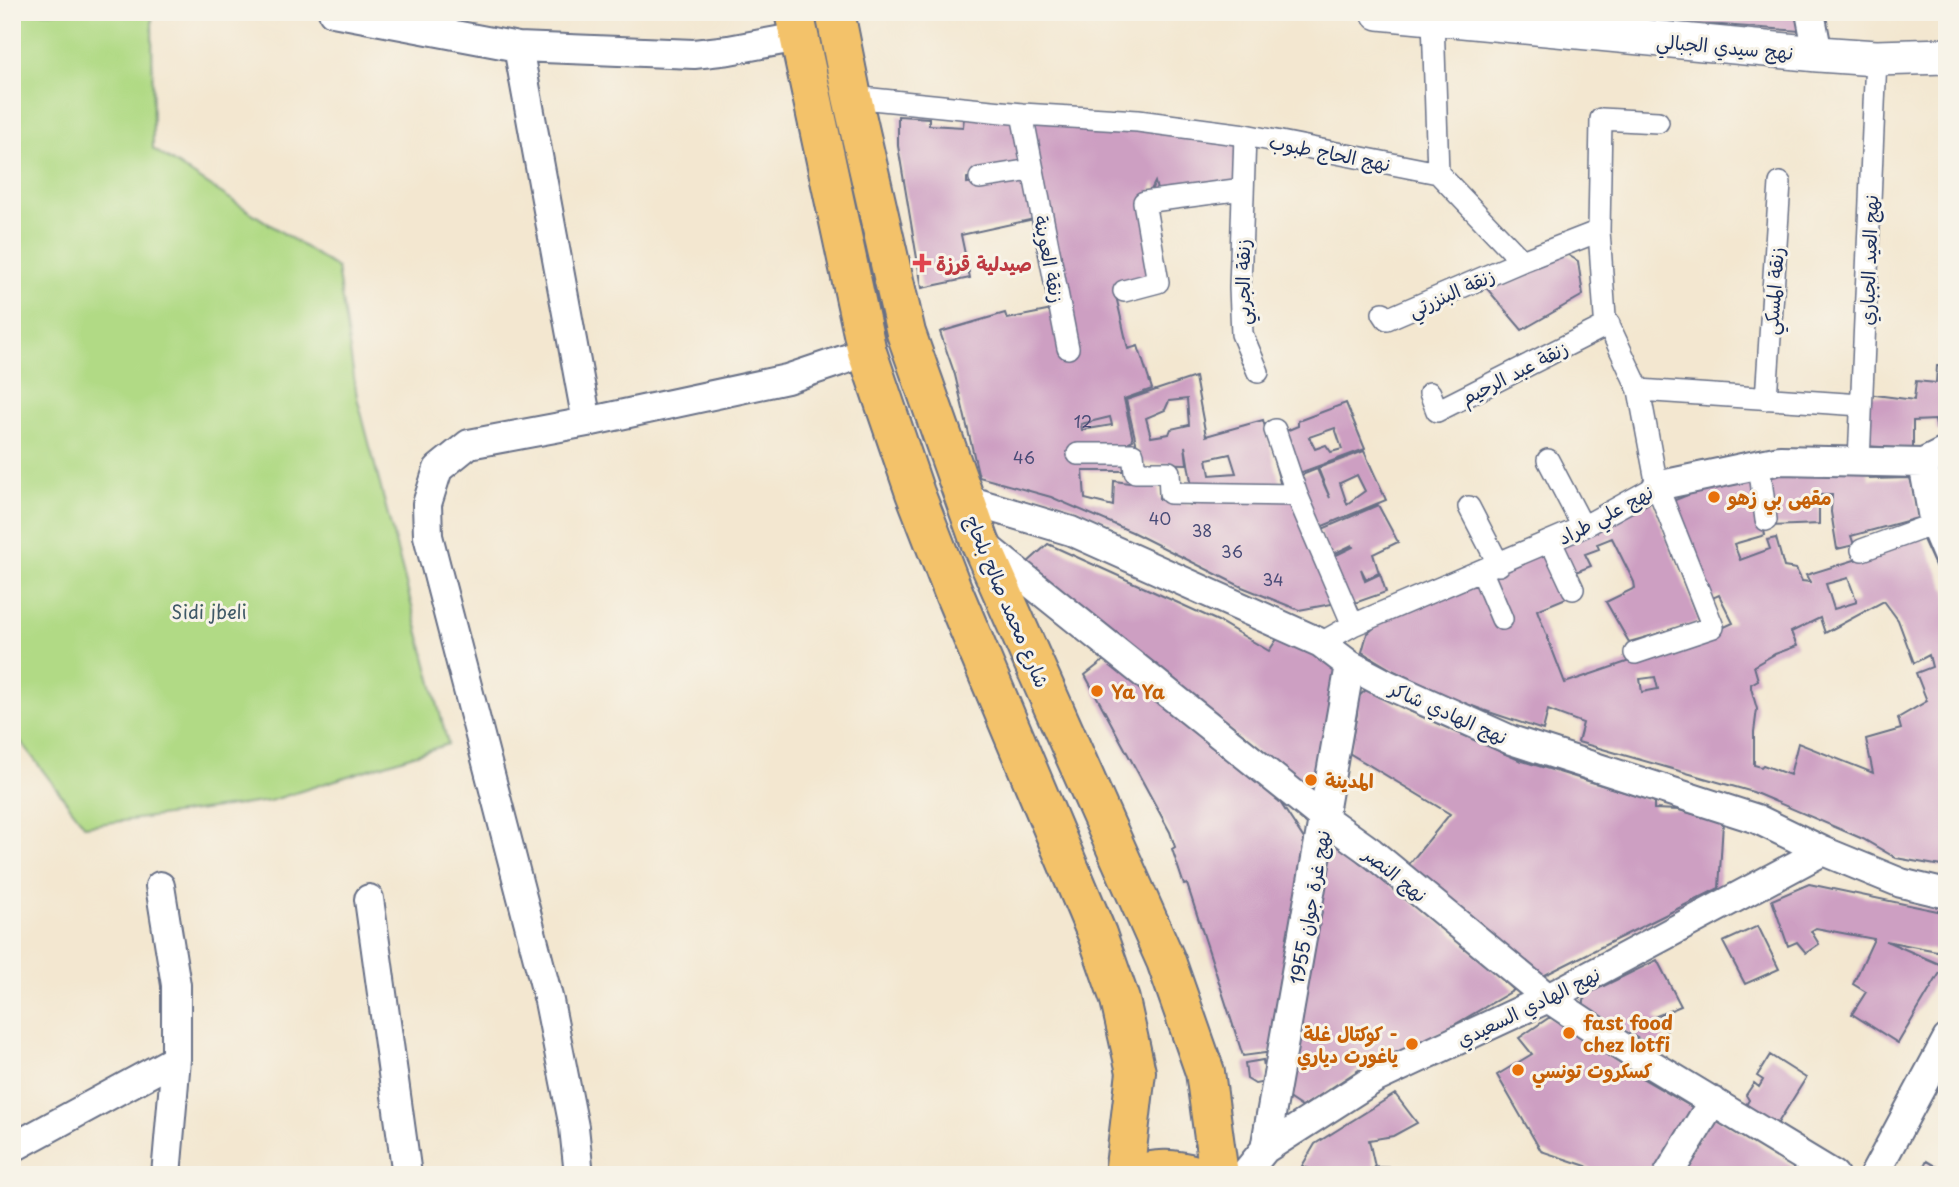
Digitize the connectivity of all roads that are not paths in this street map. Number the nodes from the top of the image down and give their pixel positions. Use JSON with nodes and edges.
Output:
{"nodes":[{"id":1,"x":333,"y":12,"type":"edge"},
{"id":2,"x":835,"y":12,"type":"edge"},
{"id":3,"x":1810,"y":12,"type":"edge"},
{"id":4,"x":1405,"y":14,"type":"edge"},
{"id":5,"x":797,"y":25,"type":"edge"},
{"id":6,"x":518,"y":47,"type":"junction"},
{"id":7,"x":1818,"y":54,"type":"junction"},
{"id":8,"x":1947,"y":56,"type":"edge"},
{"id":9,"x":1876,"y":58,"type":"junction"},
{"id":10,"x":852,"y":97,"type":"junction"},
{"id":11,"x":1022,"y":114,"type":"junction"},
{"id":12,"x":1658,"y":122,"type":"dead end"},
{"id":13,"x":1245,"y":135,"type":"junction"},
{"id":14,"x":1031,"y":170,"type":"junction"},
{"id":15,"x":1438,"y":173,"type":"junction"},
{"id":16,"x":980,"y":178,"type":"dead end"},
{"id":17,"x":1780,"y":183,"type":"dead end"},
{"id":18,"x":1243,"y":189,"type":"junction"},
{"id":19,"x":1599,"y":231,"type":"junction"},
{"id":20,"x":1522,"y":261,"type":"junction"},
{"id":21,"x":1124,"y":291,"type":"dead end"},
{"id":22,"x":1384,"y":313,"type":"dead end"},
{"id":23,"x":1609,"y":324,"type":"junction"},
{"id":24,"x":1068,"y":348,"type":"dead end"},
{"id":25,"x":867,"y":352,"type":"junction"},
{"id":26,"x":1258,"y":372,"type":"dead end"},
{"id":27,"x":1639,"y":390,"type":"junction"},
{"id":28,"x":1430,"y":393,"type":"dead end"},
{"id":29,"x":1766,"y":399,"type":"junction"},
{"id":30,"x":1861,"y":405,"type":"junction"},
{"id":31,"x":587,"y":422,"type":"junction"},
{"id":32,"x":1275,"y":430,"type":"dead end"},
{"id":33,"x":1078,"y":454,"type":"dead end"},
{"id":34,"x":1935,"y":457,"type":"edge"},
{"id":35,"x":1548,"y":460,"type":"dead end"},
{"id":36,"x":1859,"y":462,"type":"junction"},
{"id":37,"x":1759,"y":464,"type":"junction"},
{"id":38,"x":1657,"y":485,"type":"junction"},
{"id":39,"x":1297,"y":495,"type":"junction"},
{"id":40,"x":964,"y":499,"type":"junction"},
{"id":41,"x":1469,"y":507,"type":"dead end"},
{"id":42,"x":1766,"y":520,"type":"dead end"},
{"id":43,"x":1934,"y":524,"type":"junction"},
{"id":44,"x":1583,"y":527,"type":"junction"},
{"id":45,"x":980,"y":542,"type":"junction"},
{"id":46,"x":1551,"y":542,"type":"junction"},
{"id":47,"x":1862,"y":550,"type":"dead end"},
{"id":48,"x":1947,"y":555,"type":"edge"},
{"id":49,"x":1491,"y":568,"type":"junction"},
{"id":50,"x":1573,"y":589,"type":"dead end"},
{"id":51,"x":1502,"y":619,"type":"dead end"},
{"id":52,"x":1353,"y":625,"type":"junction"},
{"id":53,"x":1321,"y":643,"type":"junction"},
{"id":54,"x":1635,"y":653,"type":"dead end"},
{"id":55,"x":1350,"y":665,"type":"junction"},
{"id":56,"x":1325,"y":819,"type":"junction"},
{"id":57,"x":1824,"y":851,"type":"junction"},
{"id":58,"x":160,"y":886,"type":"dead end"},
{"id":59,"x":1947,"y":894,"type":"edge"},
{"id":60,"x":369,"y":899,"type":"dead end"},
{"id":61,"x":1548,"y":998,"type":"junction"},
{"id":62,"x":1947,"y":1039,"type":"edge"},
{"id":63,"x":176,"y":1059,"type":"junction"},
{"id":64,"x":1713,"y":1101,"type":"junction"},
{"id":65,"x":12,"y":1148,"type":"edge"},
{"id":66,"x":1265,"y":1149,"type":"junction"},
{"id":67,"x":166,"y":1175,"type":"edge"},
{"id":68,"x":407,"y":1175,"type":"edge"},
{"id":69,"x":579,"y":1175,"type":"edge"},
{"id":70,"x":1125,"y":1175,"type":"edge"},
{"id":71,"x":1137,"y":1175,"type":"edge"},
{"id":72,"x":1196,"y":1175,"type":"edge"},
{"id":73,"x":1219,"y":1175,"type":"edge"},
{"id":74,"x":1244,"y":1175,"type":"edge"},
{"id":75,"x":1668,"y":1175,"type":"edge"},
{"id":76,"x":1834,"y":1175,"type":"edge"},
{"id":77,"x":1874,"y":1175,"type":"edge"}],
"edges":[{"from":1,"to":6,"type":"street"},
{"from":2,"to":10,"type":"main road","name":"شارع محمد صالح بلحاج"},
{"from":3,"to":7,"type":"street"},
{"from":4,"to":7,"type":"street","name":"نهج سيدي الجبالي"},
{"from":4,"to":15,"type":"street"},
{"from":5,"to":6,"type":"street"},
{"from":5,"to":25,"type":"main road"},
{"from":6,"to":31,"type":"street"},
{"from":7,"to":9,"type":"street","name":"نهج سيدي الجبالي"},
{"from":8,"to":9,"type":"street","name":"نهج سيدي الجبالي"},
{"from":9,"to":30,"type":"street","name":"نهج العيد الجباري"},
{"from":10,"to":11,"type":"street","name":"نهج الحاج طبوب"},
{"from":10,"to":40,"type":"main road","name":"شارع محمد صالح بلحاج"},
{"from":11,"to":13,"type":"street","name":"نهج الحاج طبوب"},
{"from":11,"to":14,"type":"street","name":"زنقة العوينة"},
{"from":12,"to":19,"type":"street"},
{"from":13,"to":15,"type":"street","name":"نهج الحاج طبوب"},
{"from":13,"to":18,"type":"street","name":"زنقة الجربي"},
{"from":14,"to":16,"type":"street"},
{"from":14,"to":24,"type":"street","name":"زنقة العوينة"},
{"from":15,"to":20,"type":"street"},
{"from":17,"to":29,"type":"street","name":"زنقة المسكي"},
{"from":18,"to":21,"type":"street"},
{"from":18,"to":26,"type":"street","name":"زنقة الجربي"},
{"from":19,"to":20,"type":"street"},
{"from":19,"to":23,"type":"street"},
{"from":20,"to":22,"type":"street","name":"زنقة البنزرتي"},
{"from":23,"to":27,"type":"street"},
{"from":23,"to":28,"type":"street","name":"زنقة عبد الرحيم"},
{"from":25,"to":31,"type":"street"},
{"from":25,"to":70,"type":"main road"},
{"from":27,"to":29,"type":"street"},
{"from":27,"to":38,"type":"street"},
{"from":29,"to":30,"type":"street"},
{"from":30,"to":36,"type":"street","name":"نهج العيد الجباري"},
{"from":31,"to":69,"type":"street"},
{"from":32,"to":39,"type":"street"},
{"from":33,"to":39,"type":"street"},
{"from":34,"to":36,"type":"street","name":"نهج علي طراد"},
{"from":34,"to":43,"type":"street"},
{"from":35,"to":44,"type":"street"},
{"from":36,"to":37,"type":"street","name":"نهج علي طراد"},
{"from":37,"to":38,"type":"street","name":"نهج علي طراد"},
{"from":37,"to":42,"type":"street"},
{"from":38,"to":44,"type":"street","name":"نهج علي طراد"},
{"from":38,"to":54,"type":"street"},
{"from":39,"to":52,"type":"street"},
{"from":40,"to":45,"type":"main road","name":"شارع محمد صالح بلحاج"},
{"from":40,"to":53,"type":"street","name":"نهج الهادي شاكر"},
{"from":41,"to":49,"type":"street"},
{"from":43,"to":47,"type":"street"},
{"from":43,"to":48,"type":"street"},
{"from":44,"to":46,"type":"street","name":"نهج علي طراد"},
{"from":45,"to":56,"type":"street","name":"نهج النصر"},
{"from":45,"to":73,"type":"main road","name":"شارع محمد صالح بلحاج"},
{"from":46,"to":49,"type":"street","name":"نهج علي طراد"},
{"from":46,"to":50,"type":"street"},
{"from":49,"to":51,"type":"street"},
{"from":49,"to":52,"type":"street","name":"نهج علي طراد"},
{"from":52,"to":53,"type":"street","name":"نهج علي طراد"},
{"from":53,"to":55,"type":"street","name":"نهج الهادي شاكر"},
{"from":55,"to":56,"type":"street","name":"1955 نهج غرة جوان"},
{"from":55,"to":57,"type":"street","name":"نهج الهادي شاكر"},
{"from":56,"to":61,"type":"street","name":"نهج النصر"},
{"from":56,"to":66,"type":"street","name":"1955 نهج غرة جوان"},
{"from":57,"to":59,"type":"street","name":"نهج الهادي شاكر"},
{"from":57,"to":61,"type":"street","name":"نهج الهادي السعيدي"},
{"from":58,"to":63,"type":"street"},
{"from":60,"to":68,"type":"street"},
{"from":61,"to":64,"type":"street","name":"نهج النصر"},
{"from":61,"to":66,"type":"street","name":"نهج الهادي السعيدي"},
{"from":62,"to":77,"type":"street"},
{"from":63,"to":65,"type":"street"},
{"from":63,"to":67,"type":"street"},
{"from":64,"to":75,"type":"street"},
{"from":64,"to":76,"type":"street","name":"نهج النصر"},
{"from":66,"to":74,"type":"street","name":"نهج الهادي السعيدي"},
{"from":71,"to":72,"type":"main road"}]}
